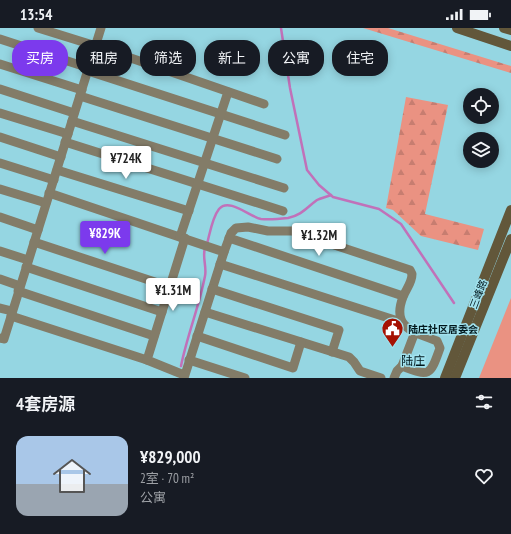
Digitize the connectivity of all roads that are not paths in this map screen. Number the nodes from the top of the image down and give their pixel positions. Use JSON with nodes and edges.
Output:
{"nodes":[{"id":1,"x":38,"y":28,"type":"edge"},
{"id":2,"x":101,"y":28,"type":"edge"},
{"id":3,"x":457,"y":28,"type":"edge"},
{"id":4,"x":504,"y":28,"type":"edge"},
{"id":5,"x":511,"y":30,"type":"edge"},
{"id":6,"x":0,"y":39,"type":"edge"},
{"id":7,"x":77,"y":40,"type":"edge"},
{"id":8,"x":98,"y":40,"type":"edge"},
{"id":9,"x":511,"y":46,"type":"edge"},
{"id":10,"x":132,"y":59,"type":"edge"},
{"id":11,"x":0,"y":64,"type":"edge"},
{"id":12,"x":76,"y":66,"type":"edge"},
{"id":13,"x":86,"y":76,"type":"edge"},
{"id":14,"x":106,"y":76,"type":"edge"},
{"id":15,"x":0,"y":89,"type":"edge"},
{"id":16,"x":228,"y":92,"type":"junction"},
{"id":17,"x":81,"y":93,"type":"junction"},
{"id":18,"x":264,"y":104,"type":"dead end"},
{"id":19,"x":0,"y":113,"type":"edge"},
{"id":20,"x":220,"y":114,"type":"junction"},
{"id":21,"x":73,"y":117,"type":"junction"},
{"id":22,"x":285,"y":135,"type":"dead end"},
{"id":23,"x":0,"y":137,"type":"edge"},
{"id":24,"x":66,"y":138,"type":"junction"},
{"id":25,"x":212,"y":139,"type":"junction"},
{"id":26,"x":61,"y":157,"type":"junction"},
{"id":27,"x":277,"y":159,"type":"dead end"},
{"id":28,"x":0,"y":162,"type":"edge"},
{"id":29,"x":204,"y":163,"type":"junction"},
{"id":30,"x":57,"y":170,"type":"junction"},
{"id":31,"x":54,"y":180,"type":"junction"},
{"id":32,"x":198,"y":183,"type":"junction"},
{"id":33,"x":284,"y":188,"type":"dead end"},
{"id":34,"x":0,"y":189,"type":"edge"},
{"id":35,"x":49,"y":193,"type":"junction"},
{"id":36,"x":46,"y":203,"type":"junction"},
{"id":37,"x":511,"y":210,"type":"edge"},
{"id":38,"x":188,"y":211,"type":"junction"},
{"id":39,"x":283,"y":211,"type":"dead end"},
{"id":40,"x":0,"y":217,"type":"edge"},
{"id":41,"x":38,"y":230,"type":"junction"},
{"id":42,"x":182,"y":238,"type":"junction"},
{"id":43,"x":229,"y":238,"type":"junction"},
{"id":44,"x":511,"y":239,"type":"edge"},
{"id":45,"x":34,"y":242,"type":"junction"},
{"id":46,"x":0,"y":251,"type":"edge"},
{"id":47,"x":224,"y":252,"type":"junction"},
{"id":48,"x":27,"y":263,"type":"junction"},
{"id":49,"x":220,"y":264,"type":"junction"},
{"id":50,"x":0,"y":279,"type":"edge"},
{"id":51,"x":170,"y":287,"type":"junction"},
{"id":52,"x":19,"y":288,"type":"junction"},
{"id":53,"x":212,"y":289,"type":"junction"},
{"id":54,"x":403,"y":296,"type":"junction"},
{"id":55,"x":0,"y":308,"type":"edge"},
{"id":56,"x":162,"y":312,"type":"junction"},
{"id":57,"x":205,"y":312,"type":"junction"},
{"id":58,"x":11,"y":314,"type":"junction"},
{"id":59,"x":401,"y":322,"type":"junction"},
{"id":60,"x":414,"y":332,"type":"junction"},
{"id":61,"x":154,"y":336,"type":"junction"},
{"id":62,"x":197,"y":336,"type":"junction"},
{"id":63,"x":0,"y":338,"type":"edge"},
{"id":64,"x":301,"y":342,"type":"junction"},
{"id":65,"x":332,"y":352,"type":"junction"},
{"id":66,"x":438,"y":355,"type":"junction"},
{"id":67,"x":458,"y":358,"type":"junction"},
{"id":68,"x":147,"y":360,"type":"junction"},
{"id":69,"x":189,"y":360,"type":"junction"},
{"id":70,"x":402,"y":366,"type":"junction"},
{"id":71,"x":184,"y":377,"type":"edge"},
{"id":72,"x":245,"y":378,"type":"edge"},
{"id":73,"x":381,"y":378,"type":"edge"},
{"id":74,"x":394,"y":378,"type":"edge"},
{"id":75,"x":445,"y":378,"type":"edge"},
{"id":76,"x":455,"y":378,"type":"edge"}],
"edges":[{"from":1,"to":7,"type":"street"},
{"from":2,"to":8,"type":"street"},
{"from":3,"to":9,"type":"main road"},
{"from":4,"to":5,"type":"main road"},
{"from":6,"to":12,"type":"street"},
{"from":10,"to":16,"type":"street"},
{"from":11,"to":17,"type":"street"},
{"from":13,"to":17,"type":"street"},
{"from":14,"to":20,"type":"street"},
{"from":15,"to":21,"type":"street"},
{"from":16,"to":18,"type":"street"},
{"from":16,"to":20,"type":"street"},
{"from":17,"to":21,"type":"street"},
{"from":17,"to":25,"type":"street"},
{"from":19,"to":24,"type":"street"},
{"from":20,"to":22,"type":"street"},
{"from":20,"to":25,"type":"street"},
{"from":21,"to":24,"type":"street"},
{"from":21,"to":29,"type":"street"},
{"from":23,"to":26,"type":"street"},
{"from":24,"to":26,"type":"street"},
{"from":24,"to":32,"type":"street"},
{"from":25,"to":27,"type":"street"},
{"from":25,"to":29,"type":"street"},
{"from":26,"to":30,"type":"street"},
{"from":28,"to":31,"type":"street"},
{"from":29,"to":32,"type":"street"},
{"from":29,"to":33,"type":"street"},
{"from":30,"to":31,"type":"street"},
{"from":30,"to":38,"type":"street"},
{"from":31,"to":35,"type":"street"},
{"from":32,"to":38,"type":"street"},
{"from":32,"to":39,"type":"street"},
{"from":34,"to":36,"type":"street"},
{"from":35,"to":36,"type":"street"},
{"from":35,"to":42,"type":"street"},
{"from":36,"to":41,"type":"street"},
{"from":37,"to":67,"type":"main road","name":"三峰路"},
{"from":38,"to":42,"type":"street"},
{"from":40,"to":41,"type":"street"},
{"from":41,"to":45,"type":"street"},
{"from":42,"to":47,"type":"street"},
{"from":42,"to":51,"type":"street"},
{"from":43,"to":47,"type":"street"},
{"from":43,"to":54,"type":"street"},
{"from":43,"to":54,"type":"street"},
{"from":44,"to":67,"type":"main road","name":"三峰路"},
{"from":45,"to":48,"type":"street"},
{"from":45,"to":51,"type":"street"},
{"from":46,"to":48,"type":"street"},
{"from":47,"to":49,"type":"street"},
{"from":48,"to":52,"type":"street"},
{"from":48,"to":56,"type":"street"},
{"from":49,"to":53,"type":"street"},
{"from":49,"to":59,"type":"street"},
{"from":50,"to":52,"type":"street"},
{"from":51,"to":56,"type":"street"},
{"from":52,"to":58,"type":"street"},
{"from":52,"to":61,"type":"street"},
{"from":53,"to":57,"type":"street"},
{"from":53,"to":65,"type":"street"},
{"from":54,"to":59,"type":"street"},
{"from":55,"to":58,"type":"street"},
{"from":56,"to":61,"type":"street"},
{"from":57,"to":62,"type":"street"},
{"from":57,"to":64,"type":"street"},
{"from":58,"to":63,"type":"street"},
{"from":58,"to":68,"type":"street"},
{"from":59,"to":60,"type":"street"},
{"from":60,"to":66,"type":"street"},
{"from":60,"to":70,"type":"street"},
{"from":61,"to":68,"type":"street"},
{"from":62,"to":64,"type":"street"},
{"from":62,"to":69,"type":"street"},
{"from":64,"to":65,"type":"street"},
{"from":65,"to":73,"type":"street"},
{"from":66,"to":67,"type":"street"},
{"from":66,"to":70,"type":"street"},
{"from":67,"to":75,"type":"main road","name":"三峰路"},
{"from":67,"to":76,"type":"main road","name":"三峰路"},
{"from":68,"to":71,"type":"street"},
{"from":69,"to":71,"type":"street"},
{"from":69,"to":72,"type":"street"},
{"from":70,"to":74,"type":"street"}]}
